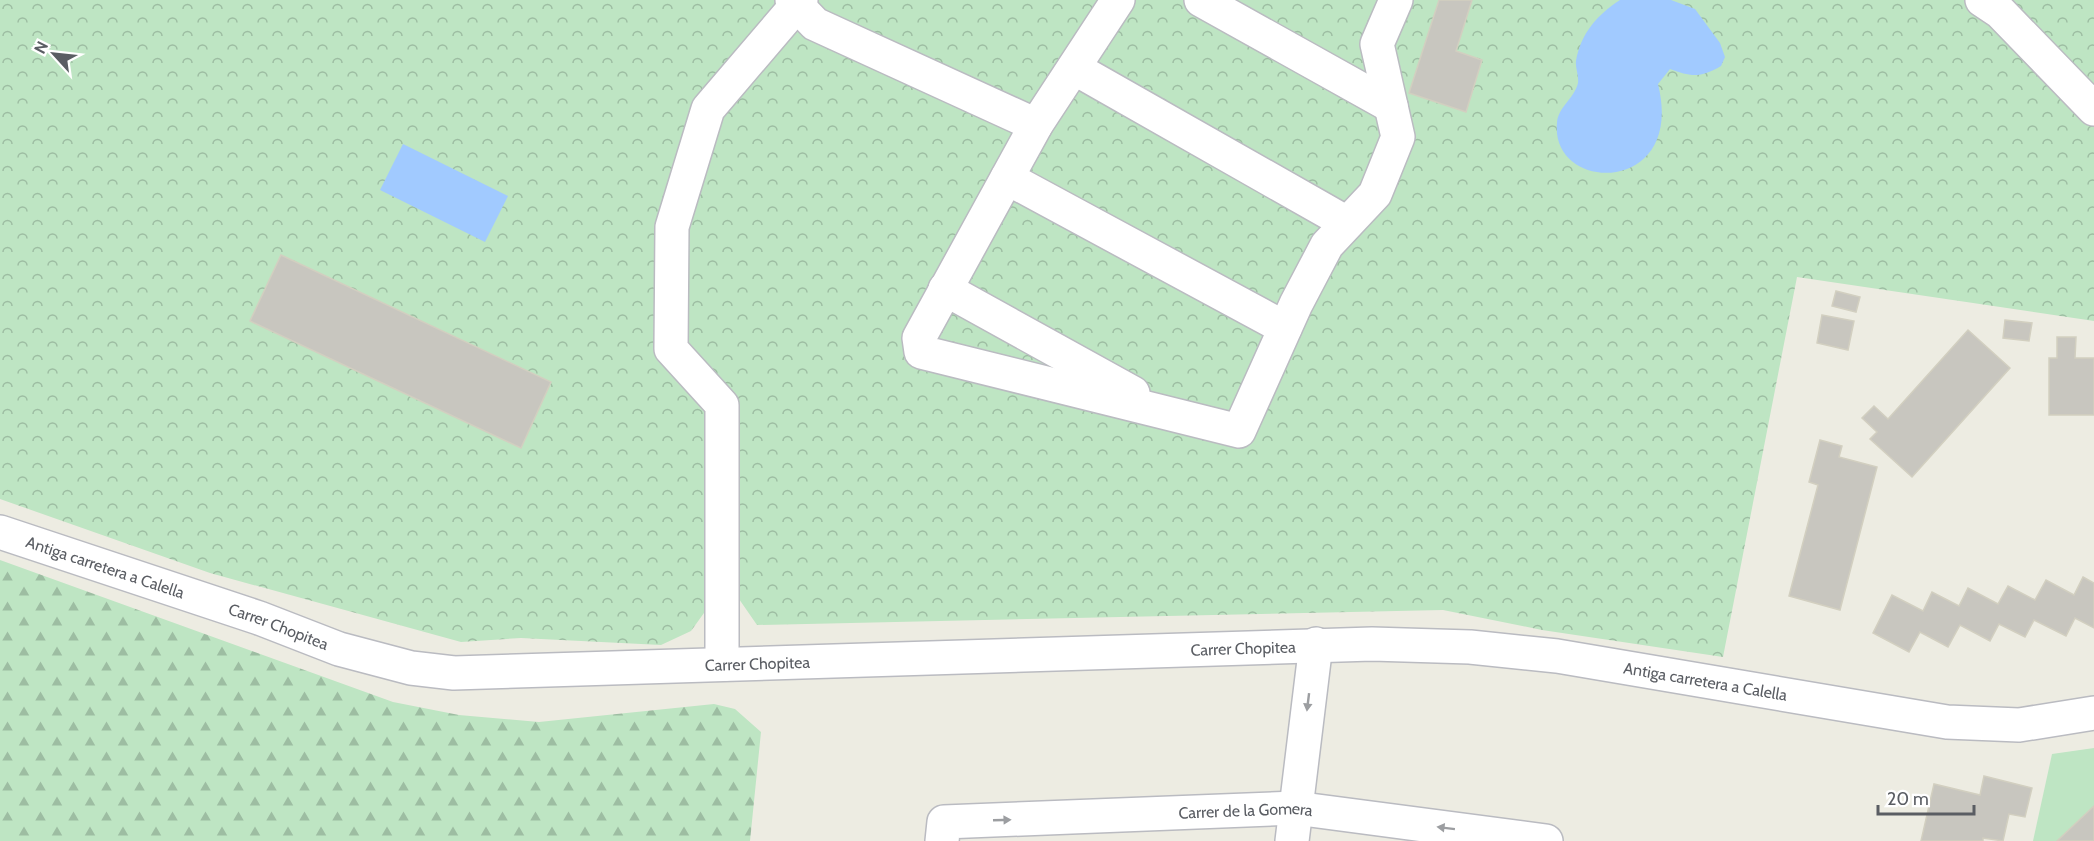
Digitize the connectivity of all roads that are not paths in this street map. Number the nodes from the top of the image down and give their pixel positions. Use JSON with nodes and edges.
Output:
{"nodes":[{"id":1,"x":1119,"y":0,"type":"edge"},
{"id":2,"x":1201,"y":0,"type":"edge"},
{"id":3,"x":1396,"y":0,"type":"edge"},
{"id":4,"x":1982,"y":0,"type":"edge"},
{"id":5,"x":796,"y":2,"type":"edge"},
{"id":6,"x":1074,"y":68,"type":"junction"},
{"id":7,"x":1391,"y":106,"type":"junction"},
{"id":8,"x":2094,"y":109,"type":"edge"},
{"id":9,"x":1036,"y":125,"type":"junction"},
{"id":10,"x":1007,"y":178,"type":"junction"},
{"id":11,"x":1347,"y":224,"type":"junction"},
{"id":12,"x":945,"y":289,"type":"junction"},
{"id":13,"x":1285,"y":328,"type":"junction"},
{"id":14,"x":1171,"y":414,"type":"junction"},
{"id":15,"x":0,"y":532,"type":"edge"},
{"id":16,"x":210,"y":601,"type":"joint"},
{"id":17,"x":1316,"y":644,"type":"junction"},
{"id":18,"x":725,"y":664,"type":"junction"},
{"id":19,"x":2094,"y":713,"type":"edge"},
{"id":20,"x":1295,"y":808,"type":"junction"},
{"id":21,"x":943,"y":832,"type":"edge"},
{"id":22,"x":1292,"y":841,"type":"edge"},
{"id":23,"x":1546,"y":841,"type":"edge"}],
"edges":[{"from":1,"to":6,"type":"street"},
{"from":2,"to":7,"type":"street"},
{"from":3,"to":7,"type":"street"},
{"from":4,"to":8,"type":"street"},
{"from":5,"to":9,"type":"street"},
{"from":5,"to":18,"type":"street"},
{"from":6,"to":9,"type":"street"},
{"from":6,"to":11,"type":"street"},
{"from":7,"to":11,"type":"street"},
{"from":9,"to":10,"type":"street"},
{"from":10,"to":12,"type":"street"},
{"from":10,"to":13,"type":"street"},
{"from":11,"to":13,"type":"street"},
{"from":12,"to":14,"type":"street"},
{"from":12,"to":14,"type":"street"},
{"from":13,"to":14,"type":"street"},
{"from":15,"to":16,"type":"street","name":"Antiga carretera a Calella"},
{"from":16,"to":18,"type":"street","name":"Carrer Chopitea"},
{"from":17,"to":18,"type":"street","name":"Carrer Chopitea"},
{"from":17,"to":19,"type":"street","name":"Antiga carretera a Calella"},
{"from":17,"to":20,"type":"street","one_way":true},
{"from":21,"to":20,"type":"street","name":"Carrer de la Gomera","one_way":true},
{"from":20,"to":22,"type":"street"},
{"from":23,"to":20,"type":"street","name":"Carrer de la Gomera","one_way":true}]}
